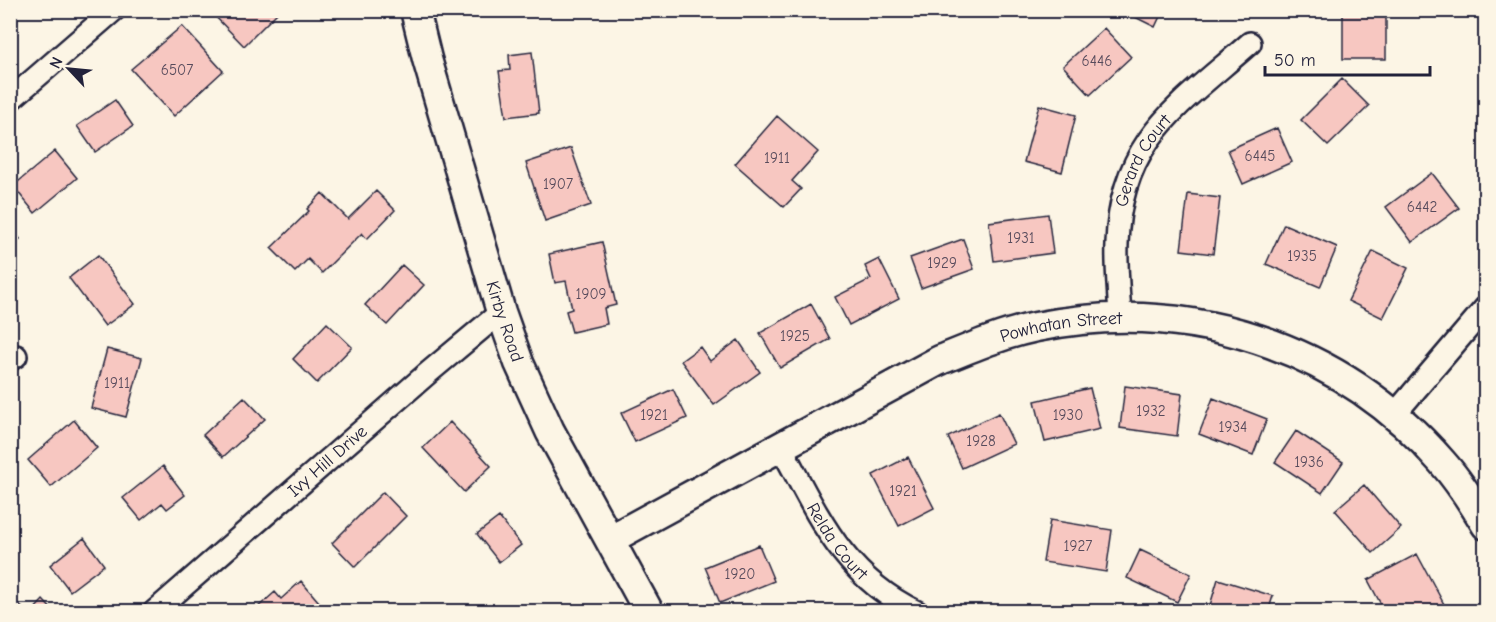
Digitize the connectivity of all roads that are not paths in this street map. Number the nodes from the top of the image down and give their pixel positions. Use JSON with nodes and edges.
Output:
{"nodes":[{"id":1,"x":114,"y":10,"type":"edge"},
{"id":2,"x":415,"y":10,"type":"edge"},
{"id":3,"x":1250,"y":43,"type":"dead end"},
{"id":4,"x":10,"y":100,"type":"edge"},
{"id":5,"x":1485,"y":307,"type":"edge"},
{"id":6,"x":501,"y":312,"type":"junction"},
{"id":7,"x":1120,"y":317,"type":"junction"},
{"id":8,"x":1394,"y":414,"type":"junction"},
{"id":9,"x":781,"y":447,"type":"junction"},
{"id":10,"x":1485,"y":525,"type":"edge"},
{"id":11,"x":611,"y":539,"type":"junction"},
{"id":12,"x":154,"y":612,"type":"edge"},
{"id":13,"x":649,"y":612,"type":"edge"},
{"id":14,"x":917,"y":612,"type":"edge"}],
"edges":[{"from":1,"to":4,"type":"street"},
{"from":2,"to":6,"type":"street","name":"Kirby Road"},
{"from":3,"to":7,"type":"street","name":"Gerard Court"},
{"from":5,"to":8,"type":"street"},
{"from":6,"to":11,"type":"street","name":"Kirby Road"},
{"from":6,"to":12,"type":"street","name":"Ivy Hill Drive"},
{"from":7,"to":8,"type":"street","name":"Powhatan Street"},
{"from":7,"to":9,"type":"street","name":"Powhatan Street"},
{"from":8,"to":10,"type":"street","name":"Powhatan Street"},
{"from":9,"to":11,"type":"street","name":"Powhatan Street"},
{"from":9,"to":14,"type":"street","name":"Relda Court"},
{"from":11,"to":13,"type":"street","name":"Kirby Road"}]}
